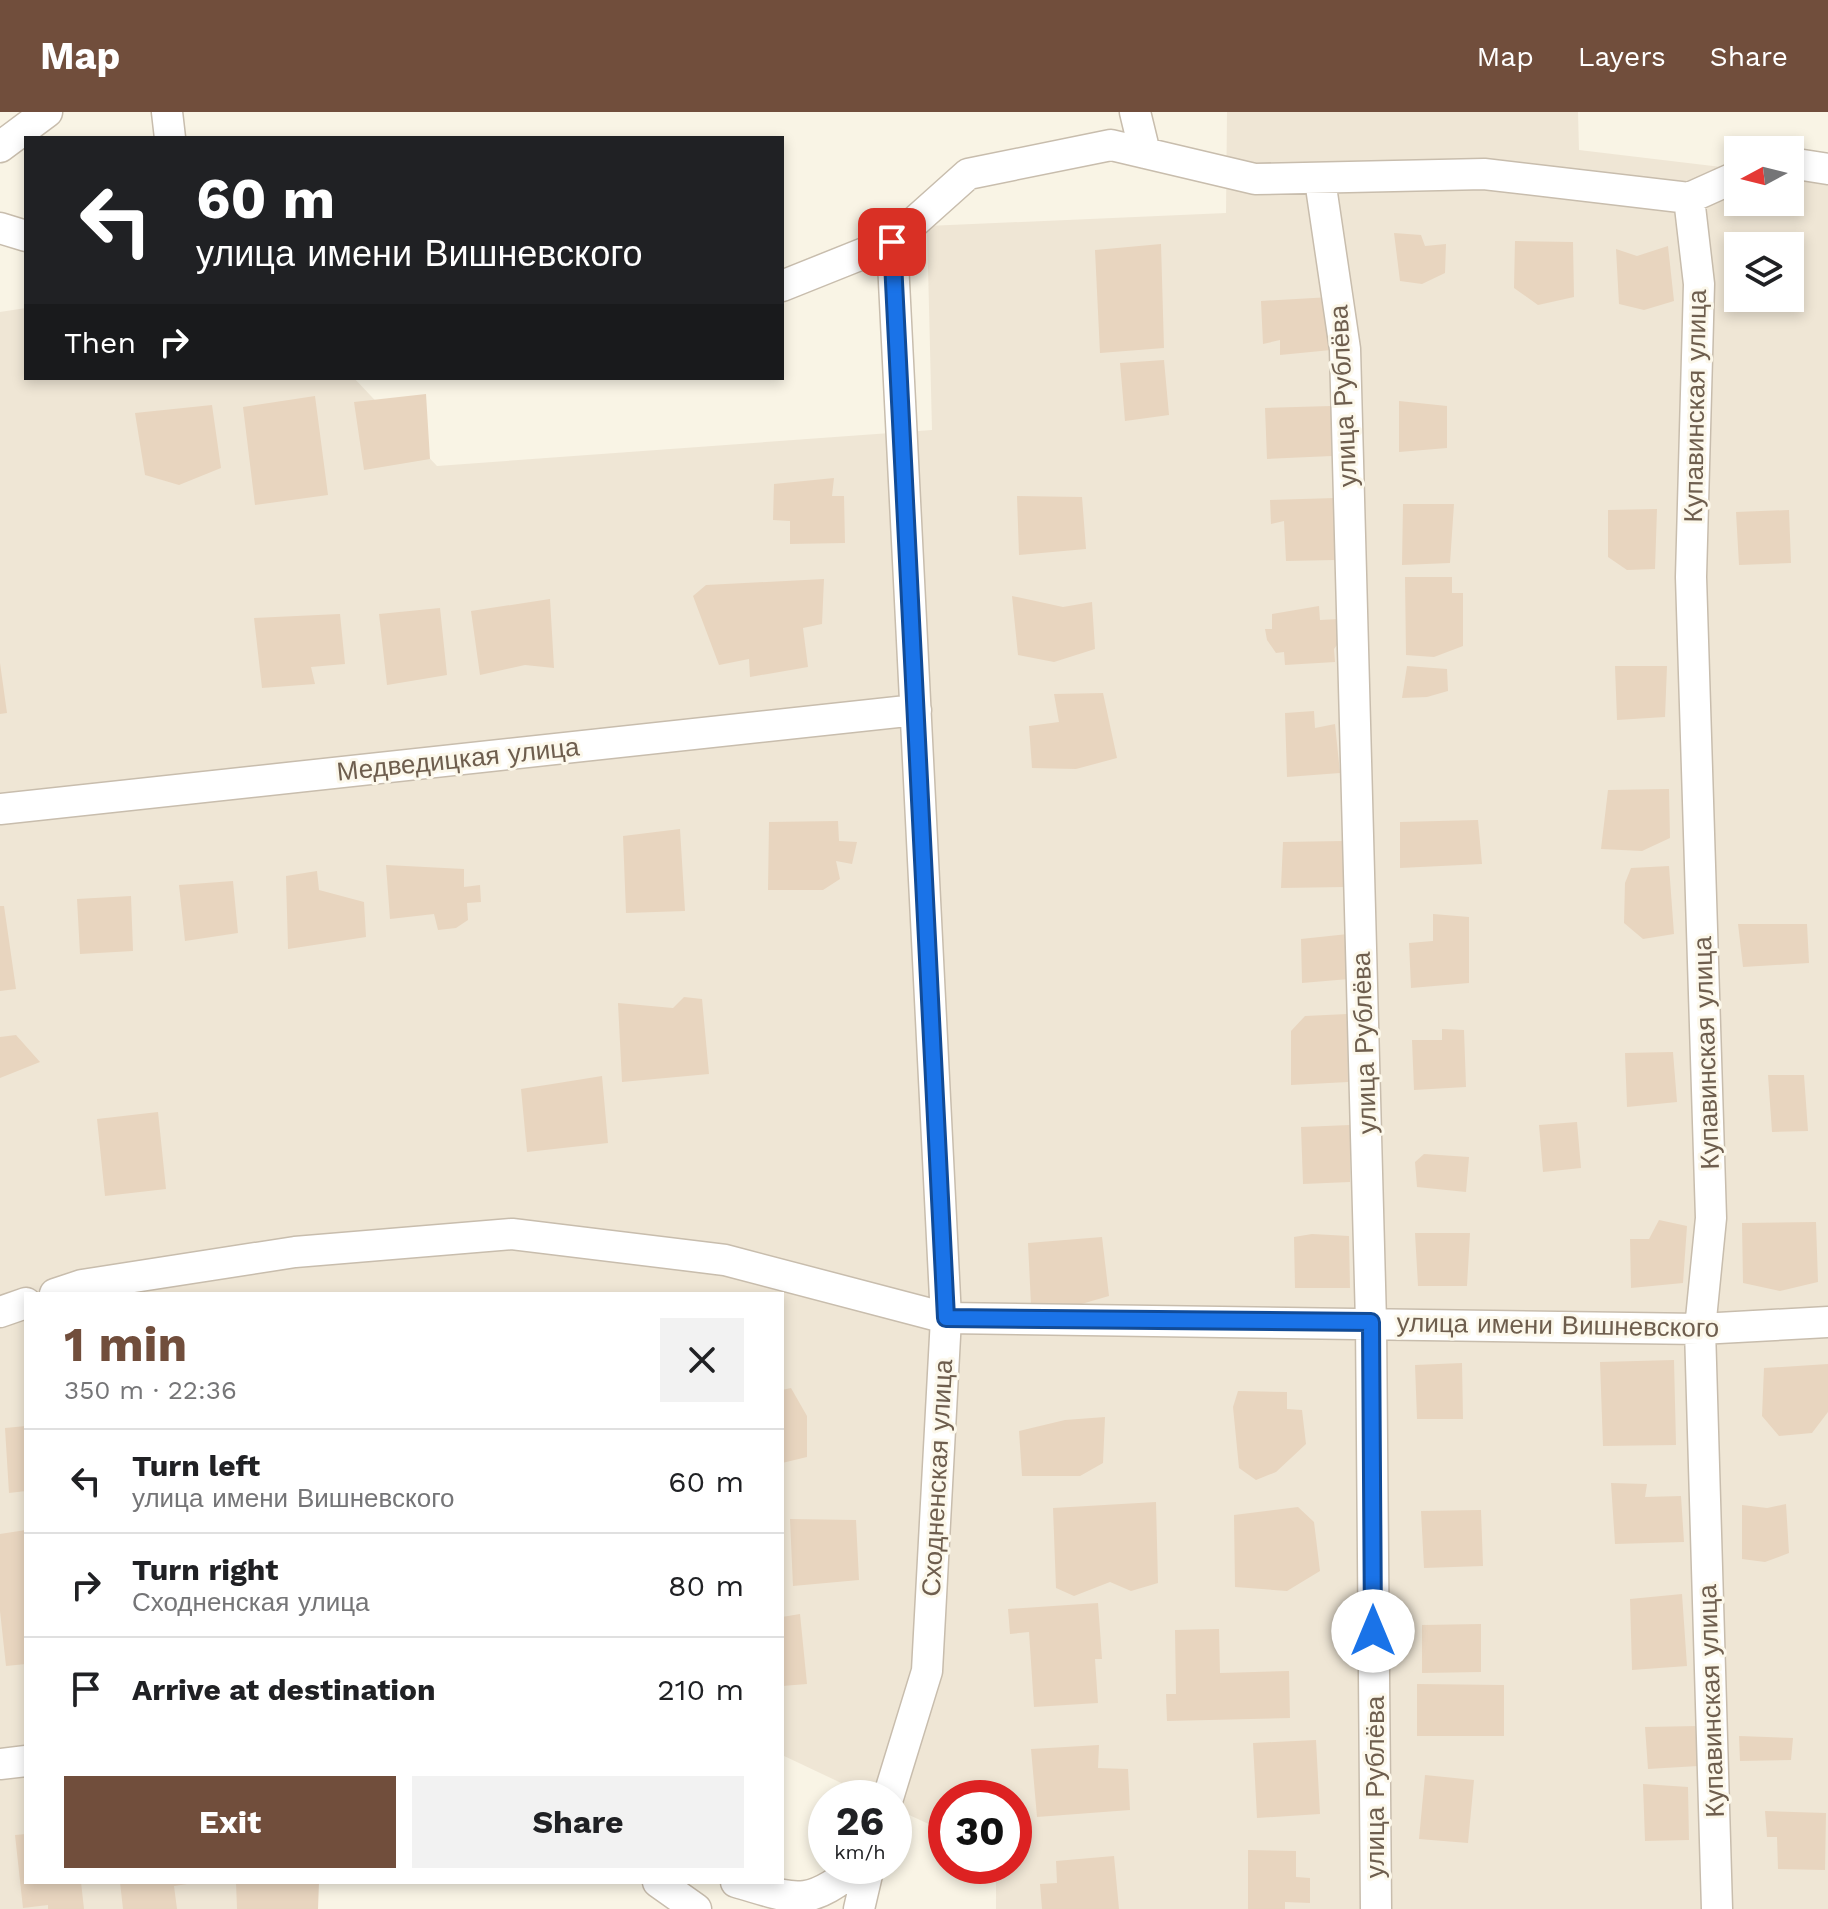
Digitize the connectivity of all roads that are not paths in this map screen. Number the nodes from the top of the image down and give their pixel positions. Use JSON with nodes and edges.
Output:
{"nodes":[{"id":1,"x":47,"y":112,"type":"edge"},
{"id":2,"x":167,"y":112,"type":"edge"},
{"id":3,"x":1135,"y":112,"type":"edge"},
{"id":4,"x":170,"y":136,"type":"edge"},
{"id":5,"x":0,"y":147,"type":"edge"},
{"id":6,"x":1145,"y":153,"type":"junction"},
{"id":7,"x":1804,"y":165,"type":"edge"},
{"id":8,"x":1828,"y":169,"type":"edge"},
{"id":9,"x":1320,"y":180,"type":"junction"},
{"id":10,"x":1724,"y":182,"type":"edge"},
{"id":11,"x":1689,"y":198,"type":"junction"},
{"id":12,"x":0,"y":228,"type":"edge"},
{"id":13,"x":24,"y":235,"type":"edge"},
{"id":14,"x":892,"y":242,"type":"junction"},
{"id":15,"x":784,"y":285,"type":"edge"},
{"id":16,"x":916,"y":710,"type":"junction"},
{"id":17,"x":0,"y":809,"type":"edge"},
{"id":18,"x":61,"y":1292,"type":"edge"},
{"id":19,"x":24,"y":1304,"type":"edge"},
{"id":20,"x":0,"y":1312,"type":"edge"},
{"id":21,"x":946,"y":1318,"type":"junction"},
{"id":22,"x":1371,"y":1322,"type":"junction"},
{"id":23,"x":1828,"y":1322,"type":"edge"},
{"id":24,"x":1700,"y":1329,"type":"junction"},
{"id":25,"x":24,"y":1761,"type":"edge"},
{"id":26,"x":0,"y":1764,"type":"edge"},
{"id":27,"x":894,"y":1780,"type":"edge"},
{"id":28,"x":661,"y":1884,"type":"edge"},
{"id":29,"x":743,"y":1884,"type":"edge"},
{"id":30,"x":837,"y":1884,"type":"edge"},
{"id":31,"x":865,"y":1884,"type":"edge"},
{"id":32,"x":696,"y":1909,"type":"edge"},
{"id":33,"x":859,"y":1909,"type":"edge"},
{"id":34,"x":1376,"y":1909,"type":"edge"},
{"id":35,"x":1717,"y":1909,"type":"edge"}],
"edges":[{"from":1,"to":5,"type":"street"},
{"from":2,"to":4,"type":"street"},
{"from":3,"to":6,"type":"street"},
{"from":6,"to":9,"type":"street"},
{"from":6,"to":14,"type":"street"},
{"from":7,"to":8,"type":"street"},
{"from":9,"to":11,"type":"street"},
{"from":9,"to":22,"type":"street","name":"улица Рублёва"},
{"from":10,"to":11,"type":"street"},
{"from":11,"to":24,"type":"street","name":"Купавинская улица"},
{"from":12,"to":13,"type":"street"},
{"from":14,"to":15,"type":"street"},
{"from":14,"to":16,"type":"street","name":"Сходненская улица"},
{"from":16,"to":17,"type":"street","name":"Медведицкая улица"},
{"from":16,"to":21,"type":"street","name":"Сходненская улица"},
{"from":18,"to":21,"type":"street","name":"улица имени Вишневского"},
{"from":19,"to":20,"type":"street"},
{"from":21,"to":22,"type":"street","name":"улица имени Вишневского"},
{"from":21,"to":27,"type":"street","name":"Сходненская улица"},
{"from":22,"to":24,"type":"street","name":"улица имени Вишневского"},
{"from":22,"to":34,"type":"street","name":"улица Рублёва"},
{"from":23,"to":24,"type":"street","name":"улица имени Вишневского"},
{"from":24,"to":35,"type":"street","name":"Купавинская улица"},
{"from":25,"to":26,"type":"street"},
{"from":28,"to":32,"type":"street"},
{"from":29,"to":30,"type":"street"},
{"from":31,"to":33,"type":"street"}]}
